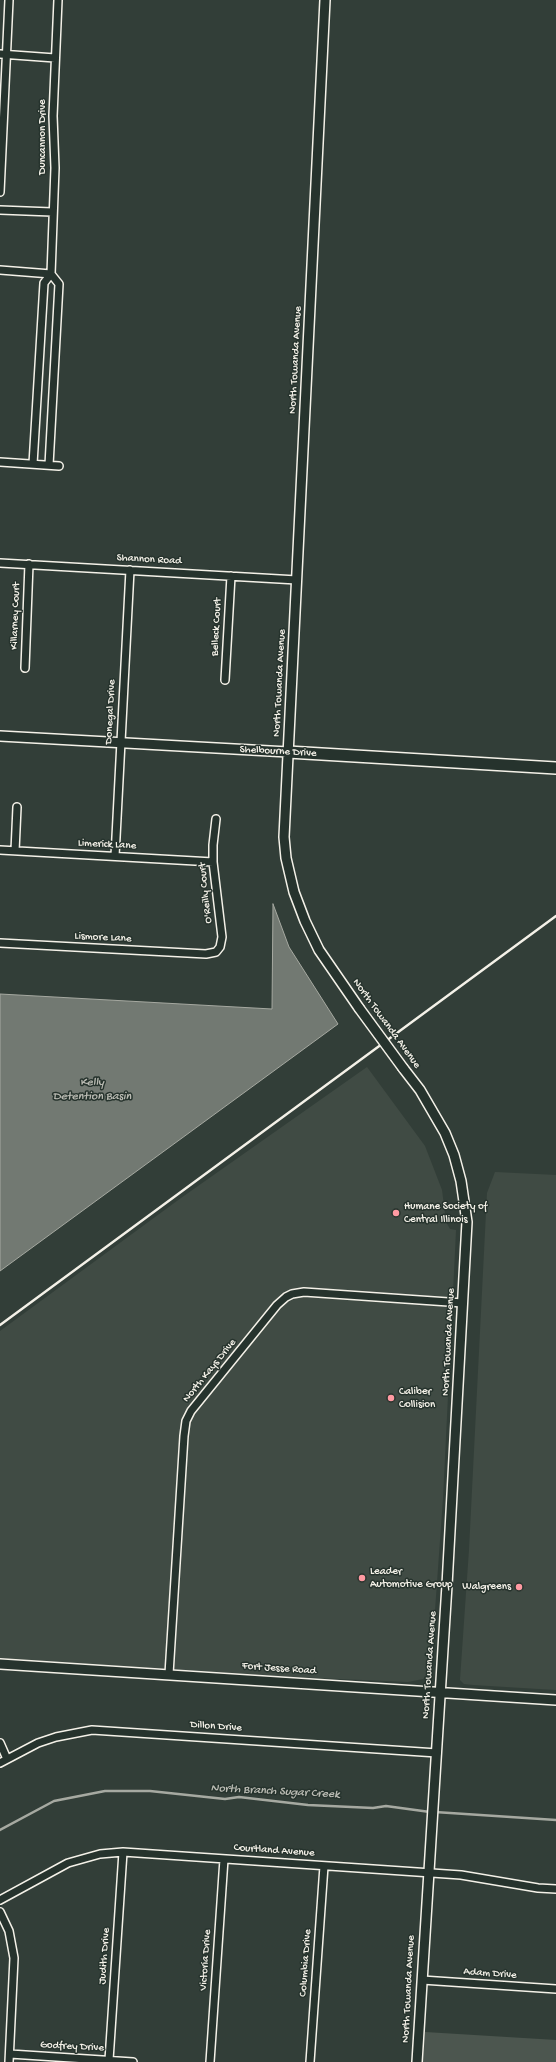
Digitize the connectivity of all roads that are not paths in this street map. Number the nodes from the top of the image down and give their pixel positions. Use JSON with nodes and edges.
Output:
{"nodes":[{"id":1,"x":9,"y":0,"type":"edge"},
{"id":2,"x":58,"y":0,"type":"edge"},
{"id":3,"x":325,"y":0,"type":"edge"},
{"id":4,"x":3,"y":54,"type":"edge"},
{"id":5,"x":55,"y":58,"type":"junction"},
{"id":6,"x":0,"y":192,"type":"edge"},
{"id":7,"x":0,"y":210,"type":"edge"},
{"id":8,"x":52,"y":212,"type":"junction"},
{"id":9,"x":0,"y":270,"type":"edge"},
{"id":10,"x":51,"y":274,"type":"junction"},
{"id":11,"x":0,"y":462,"type":"edge"},
{"id":12,"x":32,"y":464,"type":"junction"},
{"id":13,"x":49,"y":465,"type":"junction"},
{"id":14,"x":59,"y":466,"type":"dead end"},
{"id":15,"x":0,"y":563,"type":"edge"},
{"id":16,"x":29,"y":564,"type":"junction"},
{"id":17,"x":130,"y":570,"type":"junction"},
{"id":18,"x":231,"y":576,"type":"junction"},
{"id":19,"x":297,"y":580,"type":"junction"},
{"id":20,"x":25,"y":668,"type":"dead end"},
{"id":21,"x":225,"y":680,"type":"dead end"},
{"id":22,"x":0,"y":736,"type":"edge"},
{"id":23,"x":121,"y":743,"type":"junction"},
{"id":24,"x":288,"y":752,"type":"junction"},
{"id":25,"x":556,"y":768,"type":"edge"},
{"id":26,"x":17,"y":807,"type":"dead end"},
{"id":27,"x":216,"y":819,"type":"dead end"},
{"id":28,"x":0,"y":850,"type":"edge"},
{"id":29,"x":15,"y":851,"type":"junction"},
{"id":30,"x":115,"y":856,"type":"junction"},
{"id":31,"x":213,"y":862,"type":"junction"},
{"id":32,"x":0,"y":943,"type":"edge"},
{"id":33,"x":206,"y":954,"type":"joint"},
{"id":34,"x":463,"y":1303,"type":"junction"},
{"id":35,"x":0,"y":1664,"type":"edge"},
{"id":36,"x":169,"y":1674,"type":"junction"},
{"id":37,"x":441,"y":1693,"type":"junction"},
{"id":38,"x":556,"y":1700,"type":"edge"},
{"id":39,"x":0,"y":1743,"type":"edge"},
{"id":40,"x":437,"y":1753,"type":"junction"},
{"id":41,"x":7,"y":1759,"type":"junction"},
{"id":42,"x":0,"y":1763,"type":"edge"},
{"id":43,"x":123,"y":1852,"type":"junction"},
{"id":44,"x":224,"y":1859,"type":"junction"},
{"id":45,"x":324,"y":1866,"type":"junction"},
{"id":46,"x":428,"y":1872,"type":"junction"},
{"id":47,"x":556,"y":1889,"type":"edge"},
{"id":48,"x":0,"y":1900,"type":"edge"},
{"id":49,"x":0,"y":1912,"type":"edge"},
{"id":50,"x":422,"y":1980,"type":"junction"},
{"id":51,"x":556,"y":1989,"type":"edge"},
{"id":52,"x":9,"y":2058,"type":"edge"},
{"id":53,"x":109,"y":2060,"type":"junction"},
{"id":54,"x":133,"y":2062,"type":"edge"},
{"id":55,"x":210,"y":2062,"type":"edge"},
{"id":56,"x":310,"y":2062,"type":"edge"},
{"id":57,"x":417,"y":2062,"type":"edge"}],
"edges":[{"from":1,"to":4,"type":"street"},
{"from":2,"to":5,"type":"street","name":"Duncannon Drive"},
{"from":3,"to":19,"type":"main road","name":"North Towanda Avenue"},
{"from":4,"to":5,"type":"street"},
{"from":4,"to":6,"type":"street"},
{"from":5,"to":8,"type":"street","name":"Duncannon Drive"},
{"from":7,"to":8,"type":"street"},
{"from":8,"to":10,"type":"street","name":"Duncannon Drive"},
{"from":9,"to":10,"type":"street"},
{"from":10,"to":12,"type":"street","name":"Duncannon Drive"},
{"from":10,"to":13,"type":"street","name":"Duncannon Drive"},
{"from":11,"to":12,"type":"street"},
{"from":12,"to":13,"type":"street"},
{"from":13,"to":14,"type":"street"},
{"from":15,"to":16,"type":"street","name":"Shannon Road"},
{"from":16,"to":17,"type":"street","name":"Shannon Road"},
{"from":16,"to":20,"type":"street","name":"Killarney Court"},
{"from":17,"to":18,"type":"street","name":"Shannon Road"},
{"from":17,"to":23,"type":"street","name":"Donegal Drive"},
{"from":18,"to":19,"type":"street","name":"Shannon Road"},
{"from":18,"to":21,"type":"street","name":"Belleck Court"},
{"from":19,"to":24,"type":"main road","name":"North Towanda Avenue"},
{"from":22,"to":23,"type":"main road","name":"Shelbourne Drive"},
{"from":23,"to":24,"type":"main road","name":"Shelbourne Drive"},
{"from":23,"to":30,"type":"street","name":"Donegal Drive"},
{"from":24,"to":25,"type":"main road","name":"Shelbourne Drive"},
{"from":24,"to":34,"type":"main road","name":"North Towanda Avenue","bridge":true},
{"from":26,"to":29,"type":"street"},
{"from":27,"to":31,"type":"street","name":"O'Reilly Court"},
{"from":28,"to":29,"type":"street","name":"Limerick Lane"},
{"from":29,"to":30,"type":"street","name":"Limerick Lane"},
{"from":30,"to":31,"type":"street","name":"Limerick Lane"},
{"from":31,"to":33,"type":"street","name":"O'Reilly Court"},
{"from":32,"to":33,"type":"street","name":"Lismore Lane"},
{"from":34,"to":36,"type":"street","name":"North Kays Drive"},
{"from":34,"to":37,"type":"main road","name":"North Towanda Avenue"},
{"from":35,"to":36,"type":"main road","name":"Fort Jesse Road"},
{"from":36,"to":37,"type":"main road","name":"Fort Jesse Road"},
{"from":37,"to":38,"type":"main road","name":"Fort Jesse Road"},
{"from":37,"to":40,"type":"main road","name":"North Towanda Avenue"},
{"from":39,"to":41,"type":"street"},
{"from":40,"to":41,"type":"street","name":"Dillon Drive"},
{"from":40,"to":46,"type":"main road","name":"North Towanda Avenue"},
{"from":41,"to":42,"type":"street","name":"Dillon Drive"},
{"from":43,"to":44,"type":"street","name":"Courtland Avenue"},
{"from":43,"to":48,"type":"street","name":"Courtland Avenue"},
{"from":43,"to":53,"type":"street","name":"Judith Drive"},
{"from":44,"to":45,"type":"street","name":"Courtland Avenue"},
{"from":44,"to":55,"type":"street","name":"Victoria Drive"},
{"from":45,"to":46,"type":"street","name":"Courtland Avenue"},
{"from":45,"to":56,"type":"street","name":"Columbia Drive"},
{"from":46,"to":47,"type":"street","name":"Courtland Avenue"},
{"from":46,"to":50,"type":"main road","name":"North Towanda Avenue"},
{"from":49,"to":52,"type":"street"},
{"from":50,"to":51,"type":"street","name":"Adam Drive"},
{"from":50,"to":57,"type":"main road","name":"North Towanda Avenue"},
{"from":52,"to":53,"type":"street","name":"Godfrey Drive"},
{"from":53,"to":54,"type":"street","name":"Godfrey Drive"}]}
